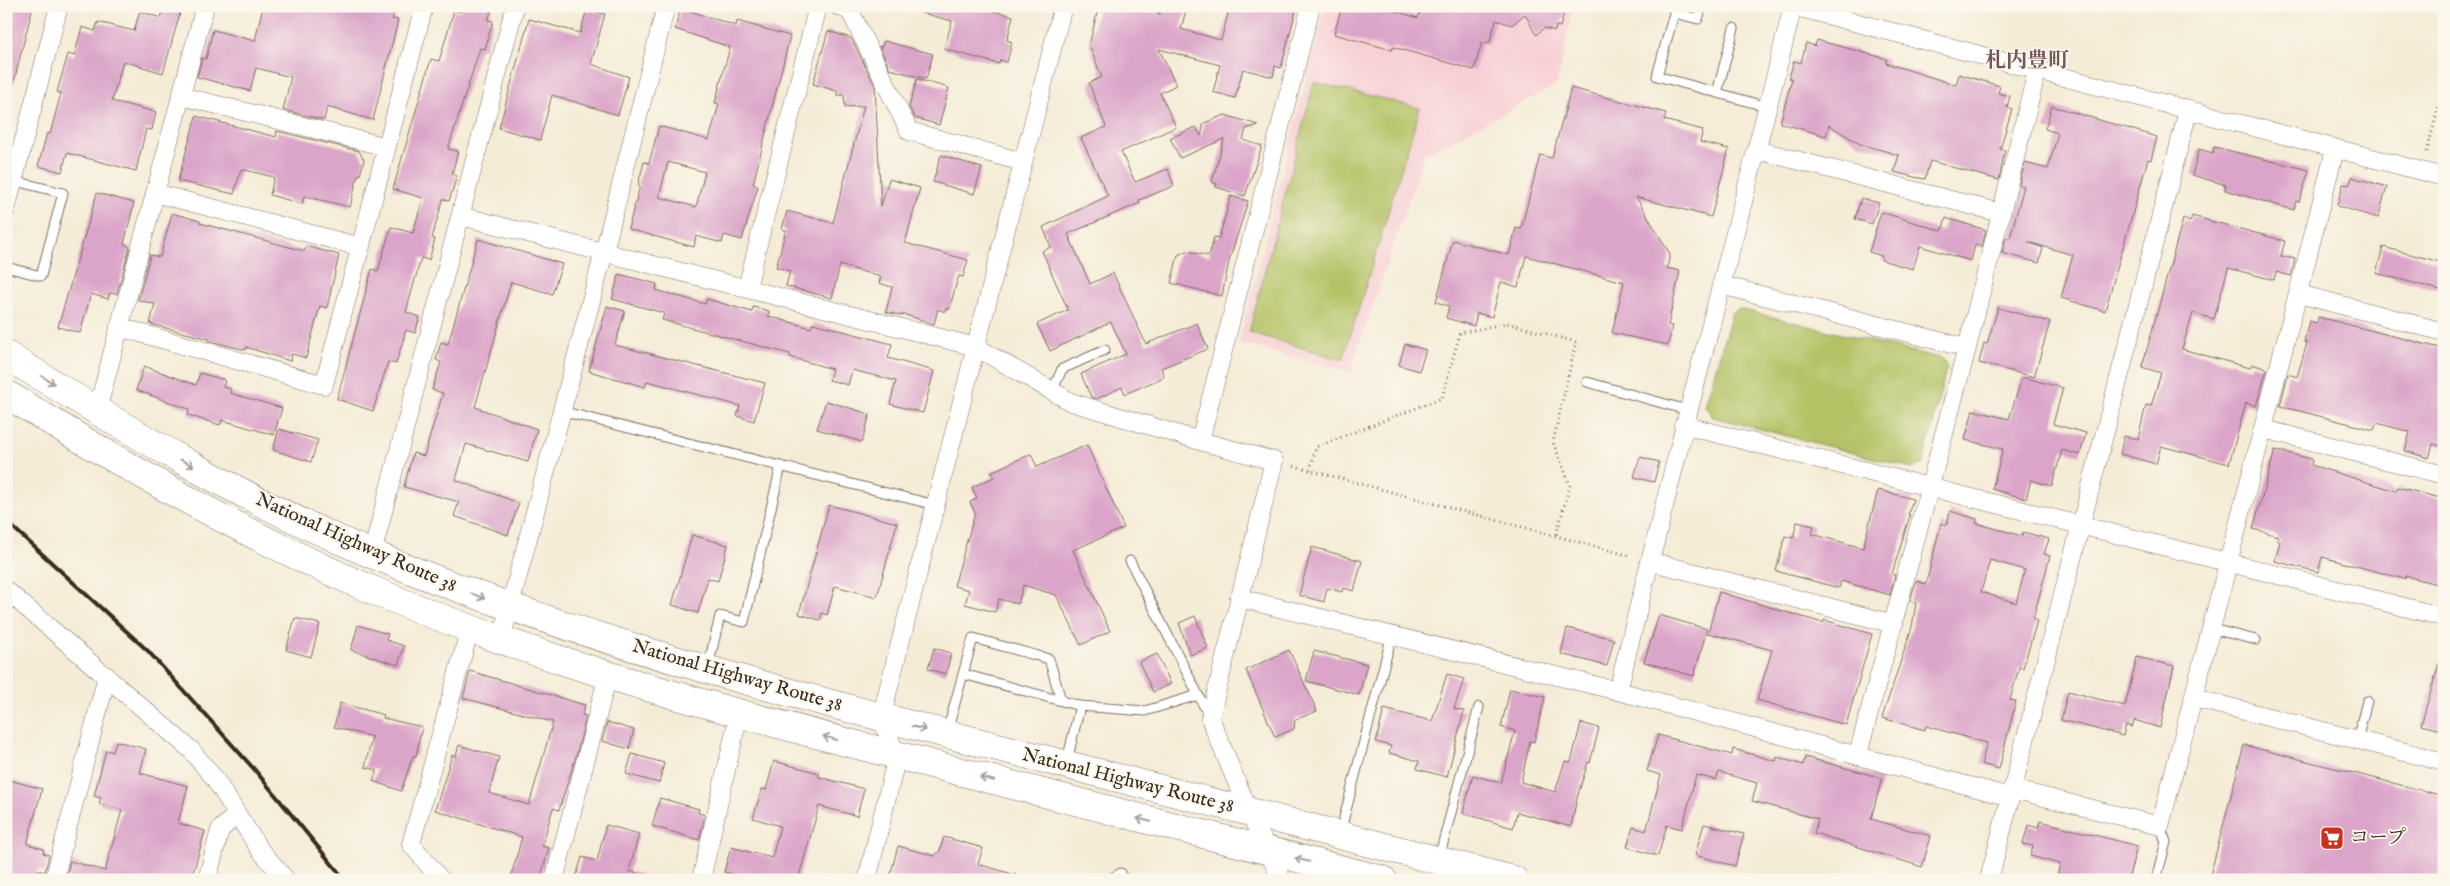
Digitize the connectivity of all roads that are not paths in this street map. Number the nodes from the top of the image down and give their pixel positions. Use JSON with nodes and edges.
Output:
{"nodes":[{"id":1,"x":59,"y":6,"type":"edge"},
{"id":2,"x":205,"y":6,"type":"edge"},
{"id":3,"x":515,"y":6,"type":"edge"},
{"id":4,"x":666,"y":6,"type":"edge"},
{"id":5,"x":838,"y":6,"type":"edge"},
{"id":6,"x":1063,"y":6,"type":"edge"},
{"id":7,"x":1312,"y":6,"type":"edge"},
{"id":8,"x":1702,"y":6,"type":"edge"},
{"id":9,"x":1793,"y":6,"type":"edge"},
{"id":10,"x":420,"y":7,"type":"edge"},
{"id":11,"x":815,"y":7,"type":"edge"},
{"id":12,"x":1734,"y":28,"type":"dead end"},
{"id":13,"x":2037,"y":71,"type":"junction"},
{"id":14,"x":1717,"y":93,"type":"junction"},
{"id":15,"x":181,"y":96,"type":"junction"},
{"id":16,"x":1768,"y":106,"type":"junction"},
{"id":17,"x":2188,"y":111,"type":"junction"},
{"id":18,"x":387,"y":148,"type":"junction"},
{"id":19,"x":1757,"y":150,"type":"junction"},
{"id":20,"x":2335,"y":150,"type":"junction"},
{"id":21,"x":1023,"y":162,"type":"junction"},
{"id":22,"x":2444,"y":177,"type":"edge"},
{"id":23,"x":10,"y":179,"type":"edge"},
{"id":24,"x":155,"y":193,"type":"junction"},
{"id":25,"x":6,"y":209,"type":"edge"},
{"id":26,"x":2002,"y":213,"type":"junction"},
{"id":27,"x":460,"y":216,"type":"junction"},
{"id":28,"x":361,"y":247,"type":"junction"},
{"id":29,"x":604,"y":252,"type":"junction"},
{"id":30,"x":6,"y":267,"type":"edge"},
{"id":31,"x":1721,"y":285,"type":"junction"},
{"id":32,"x":747,"y":288,"type":"junction"},
{"id":33,"x":2299,"y":294,"type":"junction"},
{"id":34,"x":119,"y":327,"type":"junction"},
{"id":35,"x":2444,"y":332,"type":"edge"},
{"id":36,"x":976,"y":347,"type":"junction"},
{"id":37,"x":1967,"y":348,"type":"junction"},
{"id":38,"x":1105,"y":350,"type":"dead end"},
{"id":39,"x":6,"y":354,"type":"edge"},
{"id":40,"x":1587,"y":382,"type":"dead end"},
{"id":41,"x":1052,"y":392,"type":"junction"},
{"id":42,"x":6,"y":394,"type":"edge"},
{"id":43,"x":97,"y":411,"type":"junction"},
{"id":44,"x":561,"y":411,"type":"junction"},
{"id":45,"x":1685,"y":417,"type":"junction"},
{"id":46,"x":2264,"y":429,"type":"junction"},
{"id":47,"x":1200,"y":441,"type":"junction"},
{"id":48,"x":781,"y":466,"type":"junction"},
{"id":49,"x":2444,"y":475,"type":"edge"},
{"id":50,"x":1931,"y":487,"type":"junction"},
{"id":51,"x":935,"y":505,"type":"junction"},
{"id":52,"x":2082,"y":526,"type":"junction"},
{"id":53,"x":372,"y":554,"type":"junction"},
{"id":54,"x":1130,"y":561,"type":"dead end"},
{"id":55,"x":1649,"y":561,"type":"junction"},
{"id":56,"x":2229,"y":563,"type":"junction"},
{"id":57,"x":6,"y":590,"type":"edge"},
{"id":58,"x":1239,"y":598,"type":"junction"},
{"id":59,"x":509,"y":608,"type":"junction"},
{"id":60,"x":2444,"y":617,"type":"edge"},
{"id":61,"x":1894,"y":624,"type":"junction"},
{"id":62,"x":470,"y":628,"type":"junction"},
{"id":63,"x":2212,"y":629,"type":"junction"},
{"id":64,"x":1392,"y":636,"type":"junction"},
{"id":65,"x":501,"y":640,"type":"junction"},
{"id":66,"x":2256,"y":640,"type":"dead end"},
{"id":67,"x":708,"y":669,"type":"junction"},
{"id":68,"x":963,"y":674,"type":"junction"},
{"id":69,"x":608,"y":675,"type":"junction"},
{"id":70,"x":107,"y":676,"type":"junction"},
{"id":71,"x":1618,"y":691,"type":"junction"},
{"id":72,"x":1198,"y":695,"type":"junction"},
{"id":73,"x":2194,"y":698,"type":"junction"},
{"id":74,"x":1061,"y":700,"type":"junction"},
{"id":75,"x":2367,"y":701,"type":"dead end"},
{"id":76,"x":1080,"y":706,"type":"junction"},
{"id":77,"x":1479,"y":707,"type":"dead end"},
{"id":78,"x":739,"y":714,"type":"junction"},
{"id":79,"x":880,"y":718,"type":"junction"},
{"id":80,"x":1210,"y":718,"type":"junction"},
{"id":81,"x":946,"y":734,"type":"junction"},
{"id":82,"x":2357,"y":740,"type":"junction"},
{"id":83,"x":1858,"y":754,"type":"junction"},
{"id":84,"x":897,"y":756,"type":"junction"},
{"id":85,"x":2444,"y":762,"type":"edge"},
{"id":86,"x":1066,"y":765,"type":"junction"},
{"id":87,"x":2011,"y":793,"type":"junction"},
{"id":88,"x":1248,"y":812,"type":"junction"},
{"id":89,"x":237,"y":814,"type":"junction"},
{"id":90,"x":2160,"y":826,"type":"junction"},
{"id":91,"x":1339,"y":835,"type":"junction"},
{"id":92,"x":1269,"y":851,"type":"junction"},
{"id":93,"x":1438,"y":861,"type":"junction"},
{"id":94,"x":1121,"y":873,"type":"dead end"},
{"id":95,"x":54,"y":880,"type":"edge"},
{"id":96,"x":207,"y":880,"type":"edge"},
{"id":97,"x":286,"y":880,"type":"edge"},
{"id":98,"x":442,"y":880,"type":"edge"},
{"id":99,"x":554,"y":880,"type":"edge"},
{"id":100,"x":701,"y":880,"type":"edge"},
{"id":101,"x":866,"y":880,"type":"edge"},
{"id":102,"x":1108,"y":880,"type":"edge"},
{"id":103,"x":1282,"y":880,"type":"edge"},
{"id":104,"x":1383,"y":880,"type":"edge"},
{"id":105,"x":1514,"y":880,"type":"edge"},
{"id":106,"x":1989,"y":880,"type":"edge"},
{"id":107,"x":2156,"y":880,"type":"edge"}],
"edges":[{"from":1,"to":23,"type":"street"},
{"from":2,"to":15,"type":"street"},
{"from":3,"to":27,"type":"street"},
{"from":4,"to":29,"type":"street"},
{"from":5,"to":21,"type":"street"},
{"from":6,"to":21,"type":"street"},
{"from":7,"to":47,"type":"street"},
{"from":8,"to":14,"type":"lane"},
{"from":9,"to":13,"type":"street"},
{"from":9,"to":16,"type":"street"},
{"from":10,"to":18,"type":"street"},
{"from":11,"to":32,"type":"street"},
{"from":12,"to":14,"type":"lane"},
{"from":13,"to":17,"type":"street"},
{"from":13,"to":26,"type":"street"},
{"from":14,"to":16,"type":"lane"},
{"from":15,"to":18,"type":"street"},
{"from":15,"to":24,"type":"street"},
{"from":16,"to":19,"type":"street"},
{"from":17,"to":20,"type":"street"},
{"from":17,"to":52,"type":"street"},
{"from":18,"to":28,"type":"street"},
{"from":19,"to":26,"type":"street"},
{"from":19,"to":31,"type":"street"},
{"from":20,"to":22,"type":"street"},
{"from":20,"to":33,"type":"street"},
{"from":21,"to":36,"type":"street"},
{"from":23,"to":25,"type":"street"},
{"from":23,"to":30,"type":"lane"},
{"from":24,"to":28,"type":"street"},
{"from":24,"to":34,"type":"street"},
{"from":26,"to":37,"type":"street"},
{"from":27,"to":29,"type":"street"},
{"from":27,"to":53,"type":"street"},
{"from":28,"to":34,"type":"street"},
{"from":29,"to":32,"type":"street"},
{"from":29,"to":44,"type":"street"},
{"from":31,"to":37,"type":"street"},
{"from":31,"to":45,"type":"street"},
{"from":32,"to":36,"type":"street"},
{"from":33,"to":35,"type":"street"},
{"from":33,"to":46,"type":"street"},
{"from":34,"to":43,"type":"street"},
{"from":36,"to":41,"type":"street"},
{"from":36,"to":51,"type":"street"},
{"from":37,"to":50,"type":"street"},
{"from":38,"to":41,"type":"lane"},
{"from":39,"to":43,"type":"highway","name":"National Highway Route 38","one_way":true},
{"from":40,"to":45,"type":"lane"},
{"from":41,"to":47,"type":"street"},
{"from":42,"to":62,"type":"highway","name":"National Highway Route 38"},
{"from":43,"to":53,"type":"highway","name":"National Highway Route 38","one_way":true},
{"from":44,"to":48,"type":"lane"},
{"from":44,"to":59,"type":"street"},
{"from":45,"to":50,"type":"street"},
{"from":45,"to":55,"type":"street"},
{"from":46,"to":49,"type":"street"},
{"from":46,"to":56,"type":"street"},
{"from":47,"to":58,"type":"street"},
{"from":48,"to":51,"type":"lane"},
{"from":48,"to":67,"type":"lane"},
{"from":50,"to":52,"type":"street"},
{"from":50,"to":61,"type":"street"},
{"from":51,"to":79,"type":"street"},
{"from":52,"to":56,"type":"street"},
{"from":52,"to":87,"type":"street"},
{"from":53,"to":59,"type":"highway","name":"National Highway Route 38","one_way":true},
{"from":54,"to":72,"type":"lane"},
{"from":55,"to":61,"type":"street"},
{"from":55,"to":71,"type":"street"},
{"from":56,"to":60,"type":"street"},
{"from":56,"to":63,"type":"street"},
{"from":57,"to":70,"type":"street"},
{"from":58,"to":64,"type":"street"},
{"from":58,"to":80,"type":"street"},
{"from":59,"to":65,"type":"street"},
{"from":59,"to":67,"type":"highway","name":"National Highway Route 38"},
{"from":61,"to":83,"type":"street"},
{"from":62,"to":65,"type":"highway","name":"National Highway Route 38"},
{"from":62,"to":98,"type":"street"},
{"from":63,"to":66,"type":"lane"},
{"from":63,"to":73,"type":"street"},
{"from":64,"to":71,"type":"street"},
{"from":64,"to":91,"type":"lane"},
{"from":65,"to":69,"type":"highway","name":"National Highway Route 38"},
{"from":67,"to":79,"type":"highway","name":"National Highway Route 38"},
{"from":68,"to":74,"type":"lane"},
{"from":68,"to":74,"type":"lane"},
{"from":68,"to":81,"type":"lane"},
{"from":69,"to":78,"type":"highway","name":"National Highway Route 38"},
{"from":69,"to":99,"type":"street"},
{"from":70,"to":89,"type":"street"},
{"from":70,"to":95,"type":"street"},
{"from":71,"to":83,"type":"street"},
{"from":72,"to":76,"type":"lane"},
{"from":72,"to":80,"type":"lane"},
{"from":73,"to":82,"type":"street"},
{"from":73,"to":90,"type":"street"},
{"from":74,"to":76,"type":"lane"},
{"from":75,"to":82,"type":"lane"},
{"from":76,"to":86,"type":"lane"},
{"from":77,"to":93,"type":"lane"},
{"from":84,"to":78,"type":"highway","name":"National Highway Route 38","one_way":true},
{"from":78,"to":100,"type":"street"},
{"from":79,"to":81,"type":"highway","name":"National Highway Route 38","one_way":true},
{"from":79,"to":84,"type":"street"},
{"from":80,"to":88,"type":"street"},
{"from":81,"to":86,"type":"highway","name":"National Highway Route 38"},
{"from":82,"to":85,"type":"street"},
{"from":83,"to":87,"type":"street"},
{"from":92,"to":84,"type":"highway","name":"National Highway Route 38","one_way":true},
{"from":84,"to":101,"type":"street"},
{"from":86,"to":88,"type":"highway","name":"National Highway Route 38"},
{"from":87,"to":90,"type":"street"},
{"from":87,"to":106,"type":"street"},
{"from":88,"to":91,"type":"highway","name":"National Highway Route 38"},
{"from":88,"to":92,"type":"street"},
{"from":89,"to":96,"type":"street"},
{"from":89,"to":97,"type":"street"},
{"from":90,"to":107,"type":"lane"},
{"from":91,"to":93,"type":"highway","name":"National Highway Route 38"},
{"from":92,"to":103,"type":"street"},
{"from":104,"to":92,"type":"highway","name":"National Highway Route 38","one_way":true},
{"from":93,"to":105,"type":"highway","name":"National Highway Route 38"},
{"from":94,"to":102,"type":"lane"}]}
